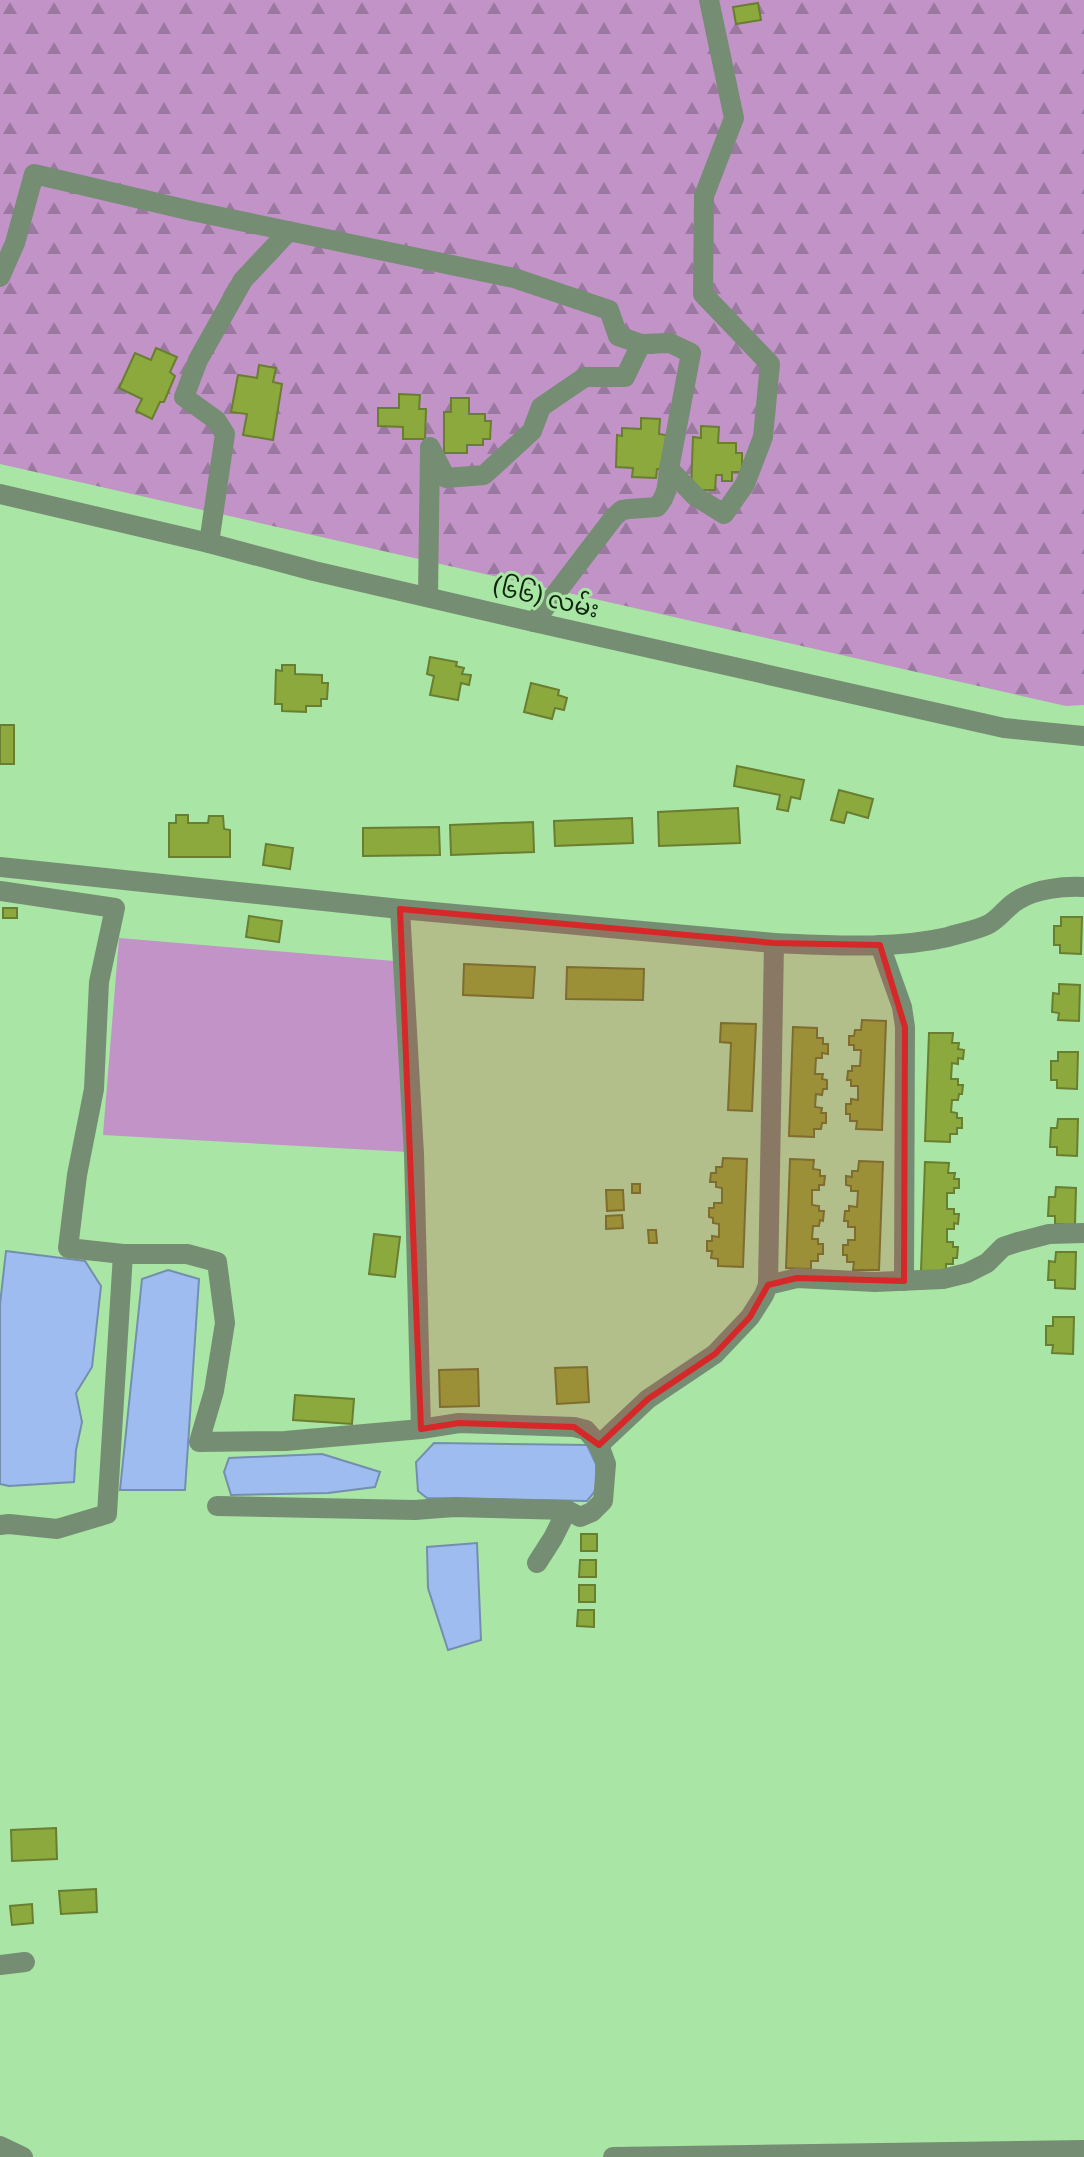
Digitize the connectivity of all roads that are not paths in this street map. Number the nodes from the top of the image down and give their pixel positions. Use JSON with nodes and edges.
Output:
{"nodes":[{"id":1,"x":709,"y":0,"type":"edge"},
{"id":2,"x":289,"y":231,"type":"junction"},
{"id":3,"x":0,"y":277,"type":"edge"},
{"id":4,"x":641,"y":344,"type":"junction"},
{"id":5,"x":669,"y":469,"type":"junction"},
{"id":6,"x":0,"y":494,"type":"edge"},
{"id":7,"x":209,"y":543,"type":"junction"},
{"id":8,"x":428,"y":597,"type":"junction"},
{"id":9,"x":534,"y":622,"type":"junction"},
{"id":10,"x":1084,"y":736,"type":"edge"},
{"id":11,"x":0,"y":867,"type":"edge"},
{"id":12,"x":1084,"y":887,"type":"edge"},
{"id":13,"x":0,"y":891,"type":"edge"},
{"id":14,"x":400,"y":909,"type":"junction"},
{"id":15,"x":774,"y":943,"type":"junction"},
{"id":16,"x":880,"y":945,"type":"junction"},
{"id":17,"x":1084,"y":1233,"type":"edge"},
{"id":18,"x":123,"y":1254,"type":"junction"},
{"id":19,"x":904,"y":1281,"type":"junction"},
{"id":20,"x":768,"y":1285,"type":"junction"},
{"id":21,"x":421,"y":1429,"type":"junction"},
{"id":22,"x":599,"y":1445,"type":"junction"},
{"id":23,"x":217,"y":1506,"type":"dead end"},
{"id":24,"x":567,"y":1510,"type":"junction"},
{"id":25,"x":3,"y":1521,"type":"edge"},
{"id":26,"x":537,"y":1563,"type":"dead end"},
{"id":27,"x":25,"y":1962,"type":"dead end"},
{"id":28,"x":0,"y":1965,"type":"edge"},
{"id":29,"x":0,"y":2146,"type":"edge"},
{"id":30,"x":1084,"y":2150,"type":"edge"},
{"id":31,"x":23,"y":2157,"type":"edge"},
{"id":32,"x":613,"y":2157,"type":"edge"}],
"edges":[{"from":1,"to":5,"type":"street"},
{"from":2,"to":3,"type":"street"},
{"from":2,"to":4,"type":"street"},
{"from":2,"to":7,"type":"street"},
{"from":4,"to":5,"type":"street"},
{"from":4,"to":8,"type":"street"},
{"from":5,"to":9,"type":"street"},
{"from":6,"to":7,"type":"street","name":"(၆၆) လမ်း"},
{"from":7,"to":8,"type":"street","name":"(၆၆) လမ်း"},
{"from":8,"to":9,"type":"street","name":"(၆၆) လမ်း"},
{"from":9,"to":10,"type":"street","name":"(၆၆) လမ်း"},
{"from":11,"to":14,"type":"street"},
{"from":12,"to":16,"type":"street"},
{"from":13,"to":18,"type":"street"},
{"from":14,"to":15,"type":"street"},
{"from":14,"to":21,"type":"street"},
{"from":15,"to":16,"type":"street"},
{"from":15,"to":20,"type":"street"},
{"from":16,"to":19,"type":"street"},
{"from":17,"to":19,"type":"street"},
{"from":18,"to":21,"type":"street"},
{"from":18,"to":25,"type":"street"},
{"from":19,"to":20,"type":"street"},
{"from":20,"to":22,"type":"street"},
{"from":21,"to":22,"type":"street"},
{"from":22,"to":24,"type":"street"},
{"from":23,"to":24,"type":"street"},
{"from":24,"to":26,"type":"street"},
{"from":27,"to":28,"type":"street"},
{"from":29,"to":31,"type":"street"},
{"from":30,"to":32,"type":"street"}]}
